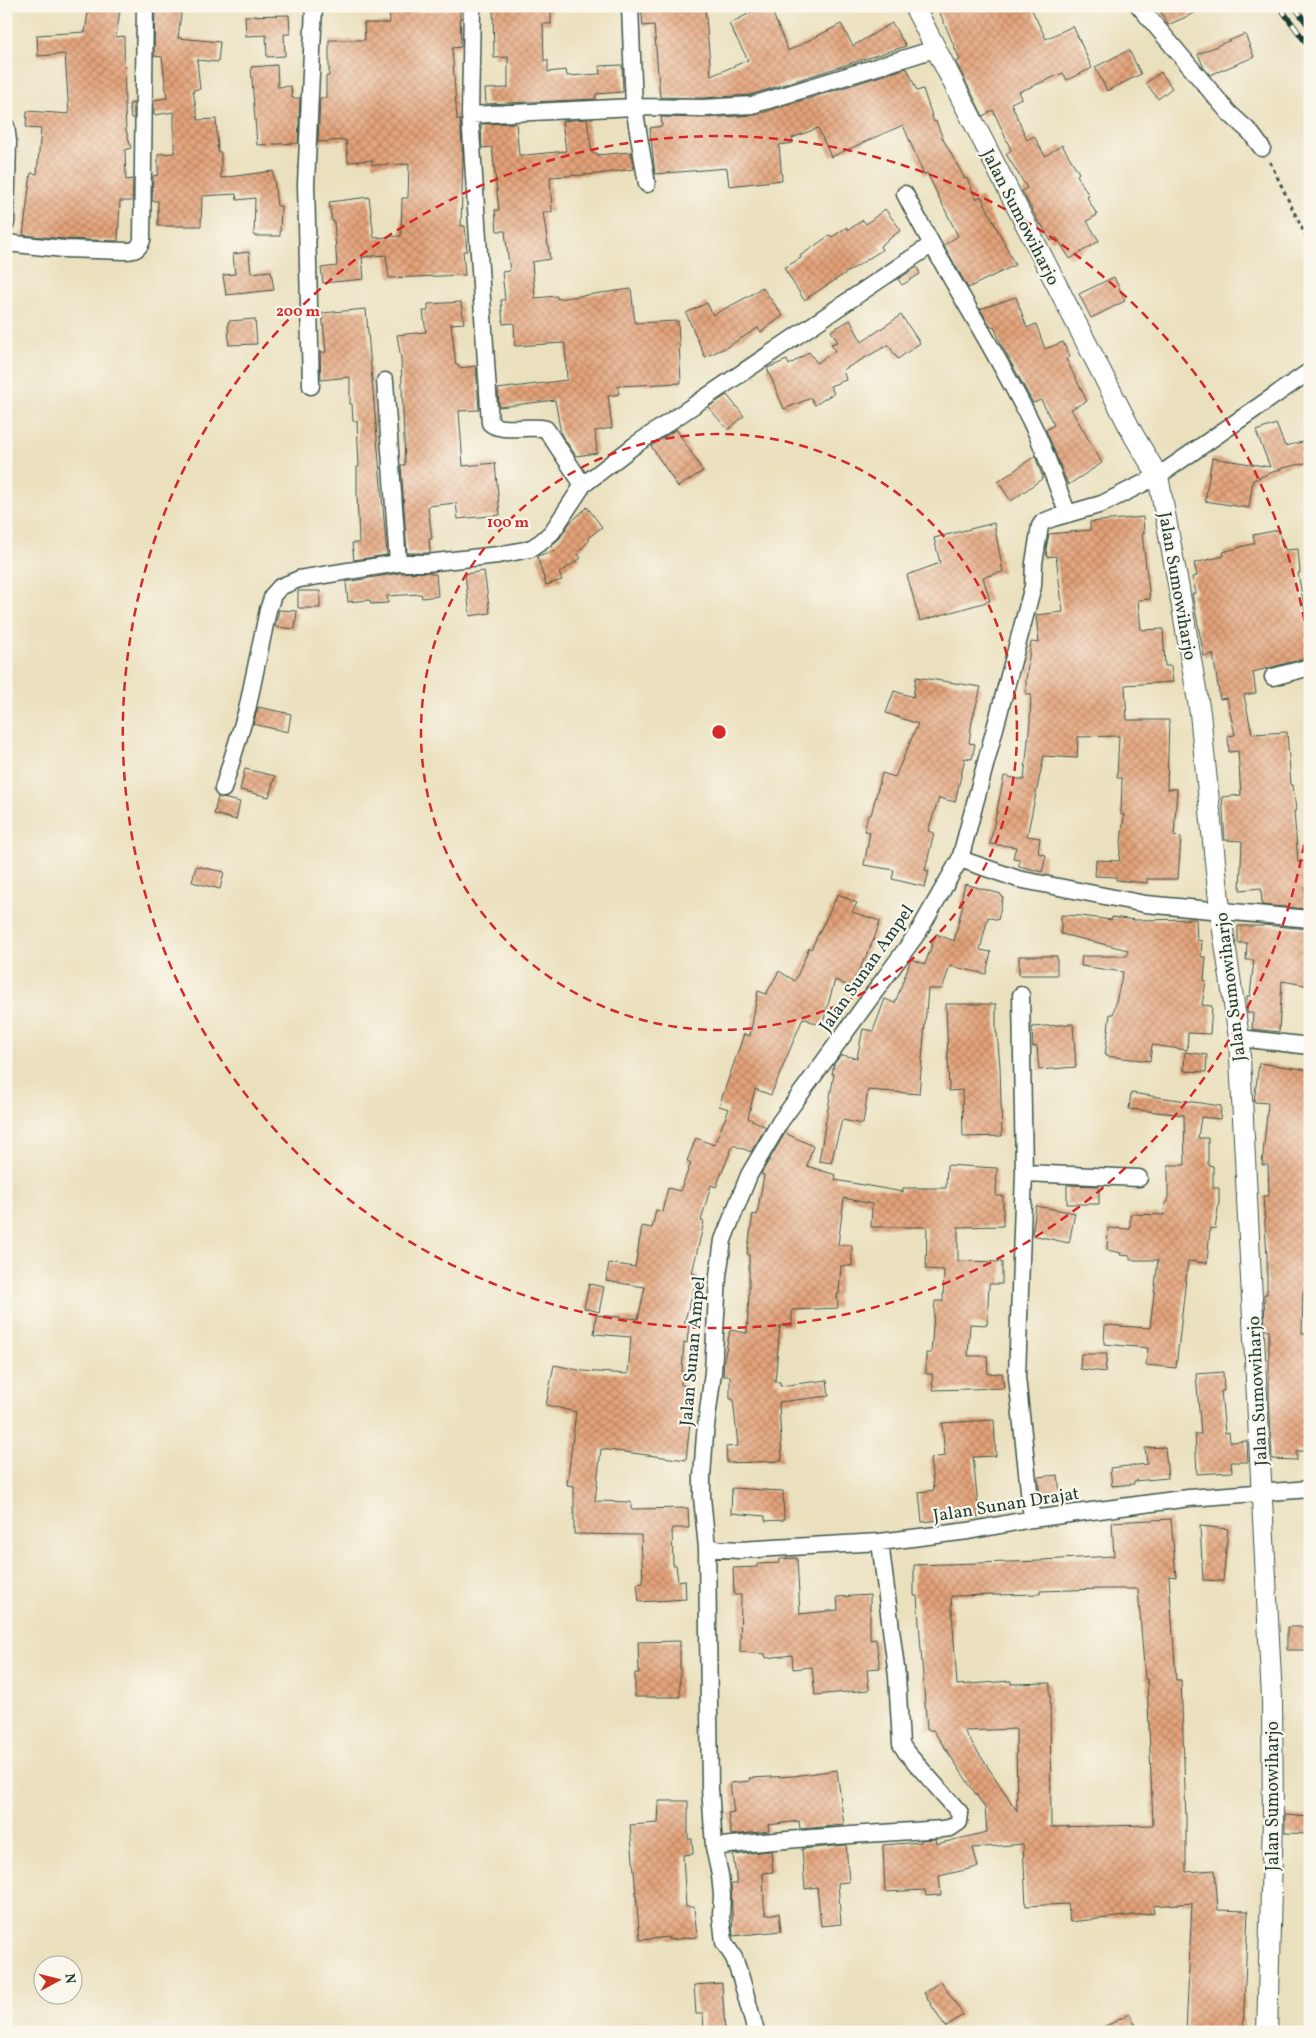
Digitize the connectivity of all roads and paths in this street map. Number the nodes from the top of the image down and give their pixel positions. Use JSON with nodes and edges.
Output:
{"nodes":[{"id":1,"x":145,"y":6,"type":"edge"},
{"id":2,"x":314,"y":6,"type":"edge"},
{"id":3,"x":472,"y":6,"type":"edge"},
{"id":4,"x":630,"y":6,"type":"edge"},
{"id":5,"x":914,"y":6,"type":"edge"},
{"id":6,"x":1139,"y":6,"type":"edge"},
{"id":7,"x":935,"y":49,"type":"junction"},
{"id":8,"x":634,"y":107,"type":"junction"},
{"id":9,"x":470,"y":115,"type":"junction"},
{"id":10,"x":6,"y":126,"type":"edge"},
{"id":11,"x":1262,"y":148,"type":"joint"},
{"id":12,"x":647,"y":184,"type":"dead end"},
{"id":13,"x":906,"y":194,"type":"dead end"},
{"id":14,"x":6,"y":223,"type":"edge"},
{"id":15,"x":6,"y":244,"type":"edge"},
{"id":16,"x":931,"y":245,"type":"junction"},
{"id":17,"x":1310,"y":245,"type":"edge"},
{"id":18,"x":1310,"y":371,"type":"edge"},
{"id":19,"x":386,"y":381,"type":"dead end"},
{"id":20,"x":311,"y":386,"type":"dead end"},
{"id":21,"x":1158,"y":476,"type":"junction"},
{"id":22,"x":583,"y":485,"type":"junction"},
{"id":23,"x":1068,"y":514,"type":"junction"},
{"id":24,"x":398,"y":563,"type":"junction"},
{"id":25,"x":1310,"y":667,"type":"edge"},
{"id":26,"x":1273,"y":677,"type":"dead end"},
{"id":27,"x":223,"y":789,"type":"dead end"},
{"id":28,"x":960,"y":860,"type":"junction"},
{"id":29,"x":1220,"y":910,"type":"junction"},
{"id":30,"x":1310,"y":919,"type":"edge"},
{"id":31,"x":1021,"y":995,"type":"dead end"},
{"id":32,"x":1239,"y":1038,"type":"junction"},
{"id":33,"x":1310,"y":1046,"type":"edge"},
{"id":34,"x":1024,"y":1173,"type":"junction"},
{"id":35,"x":1139,"y":1178,"type":"dead end"},
{"id":36,"x":1310,"y":1489,"type":"edge"},
{"id":37,"x":1262,"y":1491,"type":"junction"},
{"id":38,"x":1032,"y":1519,"type":"junction"},
{"id":39,"x":880,"y":1542,"type":"junction"},
{"id":40,"x":707,"y":1548,"type":"junction"},
{"id":41,"x":714,"y":1847,"type":"junction"},
{"id":42,"x":756,"y":2032,"type":"edge"},
{"id":43,"x":1266,"y":2032,"type":"edge"}],
"edges":[{"from":1,"to":15,"type":"street"},
{"from":2,"to":20,"type":"street"},
{"from":3,"to":9,"type":"street"},
{"from":4,"to":8,"type":"street"},
{"from":5,"to":7,"type":"street","name":"Jalan Sumowiharjo"},
{"from":6,"to":11,"type":"street"},
{"from":7,"to":8,"type":"street"},
{"from":7,"to":21,"type":"street","name":"Jalan Sumowiharjo"},
{"from":8,"to":9,"type":"street"},
{"from":8,"to":12,"type":"street"},
{"from":9,"to":22,"type":"street"},
{"from":10,"to":14,"type":"street"},
{"from":11,"to":17,"type":"path"},
{"from":13,"to":16,"type":"street"},
{"from":16,"to":22,"type":"street"},
{"from":16,"to":23,"type":"street"},
{"from":18,"to":21,"type":"street","name":"Jalan Sunan Ampel"},
{"from":19,"to":24,"type":"street"},
{"from":21,"to":23,"type":"street","name":"Jalan Sunan Ampel"},
{"from":21,"to":29,"type":"street","name":"Jalan Sumowiharjo"},
{"from":22,"to":24,"type":"street"},
{"from":23,"to":28,"type":"street","name":"Jalan Sunan Ampel"},
{"from":24,"to":27,"type":"street"},
{"from":25,"to":26,"type":"street"},
{"from":28,"to":29,"type":"street"},
{"from":28,"to":40,"type":"street","name":"Jalan Sunan Ampel"},
{"from":29,"to":30,"type":"street"},
{"from":29,"to":32,"type":"street","name":"Jalan Sumowiharjo"},
{"from":31,"to":34,"type":"street"},
{"from":32,"to":33,"type":"street"},
{"from":32,"to":37,"type":"street","name":"Jalan Sumowiharjo"},
{"from":34,"to":35,"type":"street"},
{"from":34,"to":38,"type":"street"},
{"from":36,"to":37,"type":"street","name":"Jalan Sunan Drajat"},
{"from":37,"to":38,"type":"street","name":"Jalan Sunan Drajat"},
{"from":37,"to":43,"type":"street","name":"Jalan Sumowiharjo"},
{"from":38,"to":39,"type":"street","name":"Jalan Sunan Drajat"},
{"from":39,"to":40,"type":"street","name":"Jalan Sunan Drajat"},
{"from":39,"to":41,"type":"street"},
{"from":40,"to":41,"type":"street","name":"Jalan Sunan Ampel"},
{"from":41,"to":42,"type":"street","name":"Jalan Sunan Ampel"}]}
